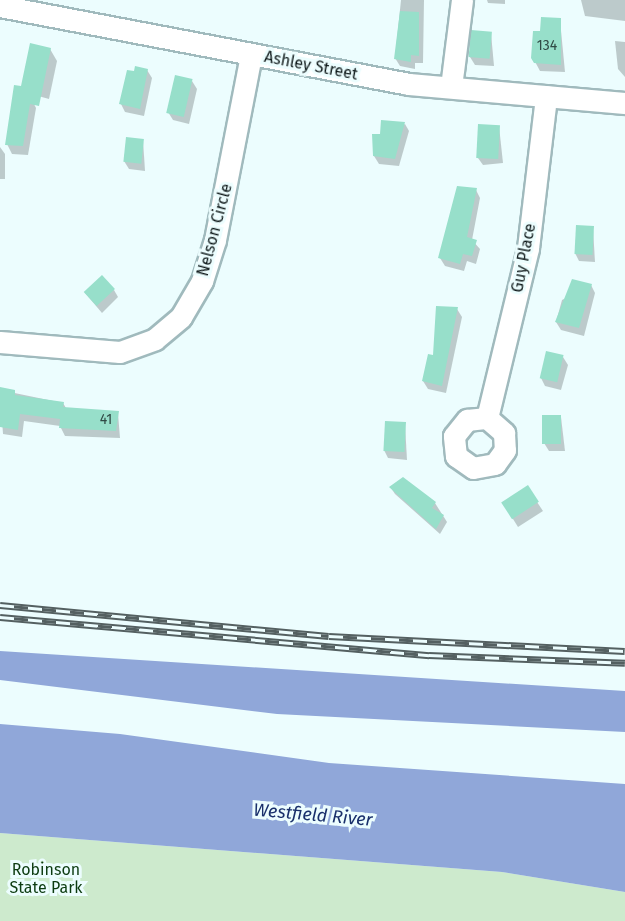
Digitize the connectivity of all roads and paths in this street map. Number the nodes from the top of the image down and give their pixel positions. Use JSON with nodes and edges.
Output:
{"nodes":[{"id":1,"x":462,"y":0,"type":"edge"},
{"id":2,"x":0,"y":6,"type":"edge"},
{"id":3,"x":251,"y":55,"type":"junction"},
{"id":4,"x":451,"y":87,"type":"junction"},
{"id":5,"x":546,"y":96,"type":"junction"},
{"id":6,"x":625,"y":103,"type":"edge"},
{"id":7,"x":0,"y":342,"type":"edge"},
{"id":8,"x":487,"y":418,"type":"dead end"}],
"edges":[{"from":1,"to":4,"type":"street"},
{"from":2,"to":3,"type":"street","name":"Ashley Street"},
{"from":3,"to":4,"type":"street","name":"Ashley Street"},
{"from":3,"to":7,"type":"street","name":"Nelson Circle"},
{"from":4,"to":5,"type":"street","name":"Ashley Street"},
{"from":5,"to":6,"type":"street","name":"Ashley Street"},
{"from":5,"to":8,"type":"street","name":"Guy Place"}]}
